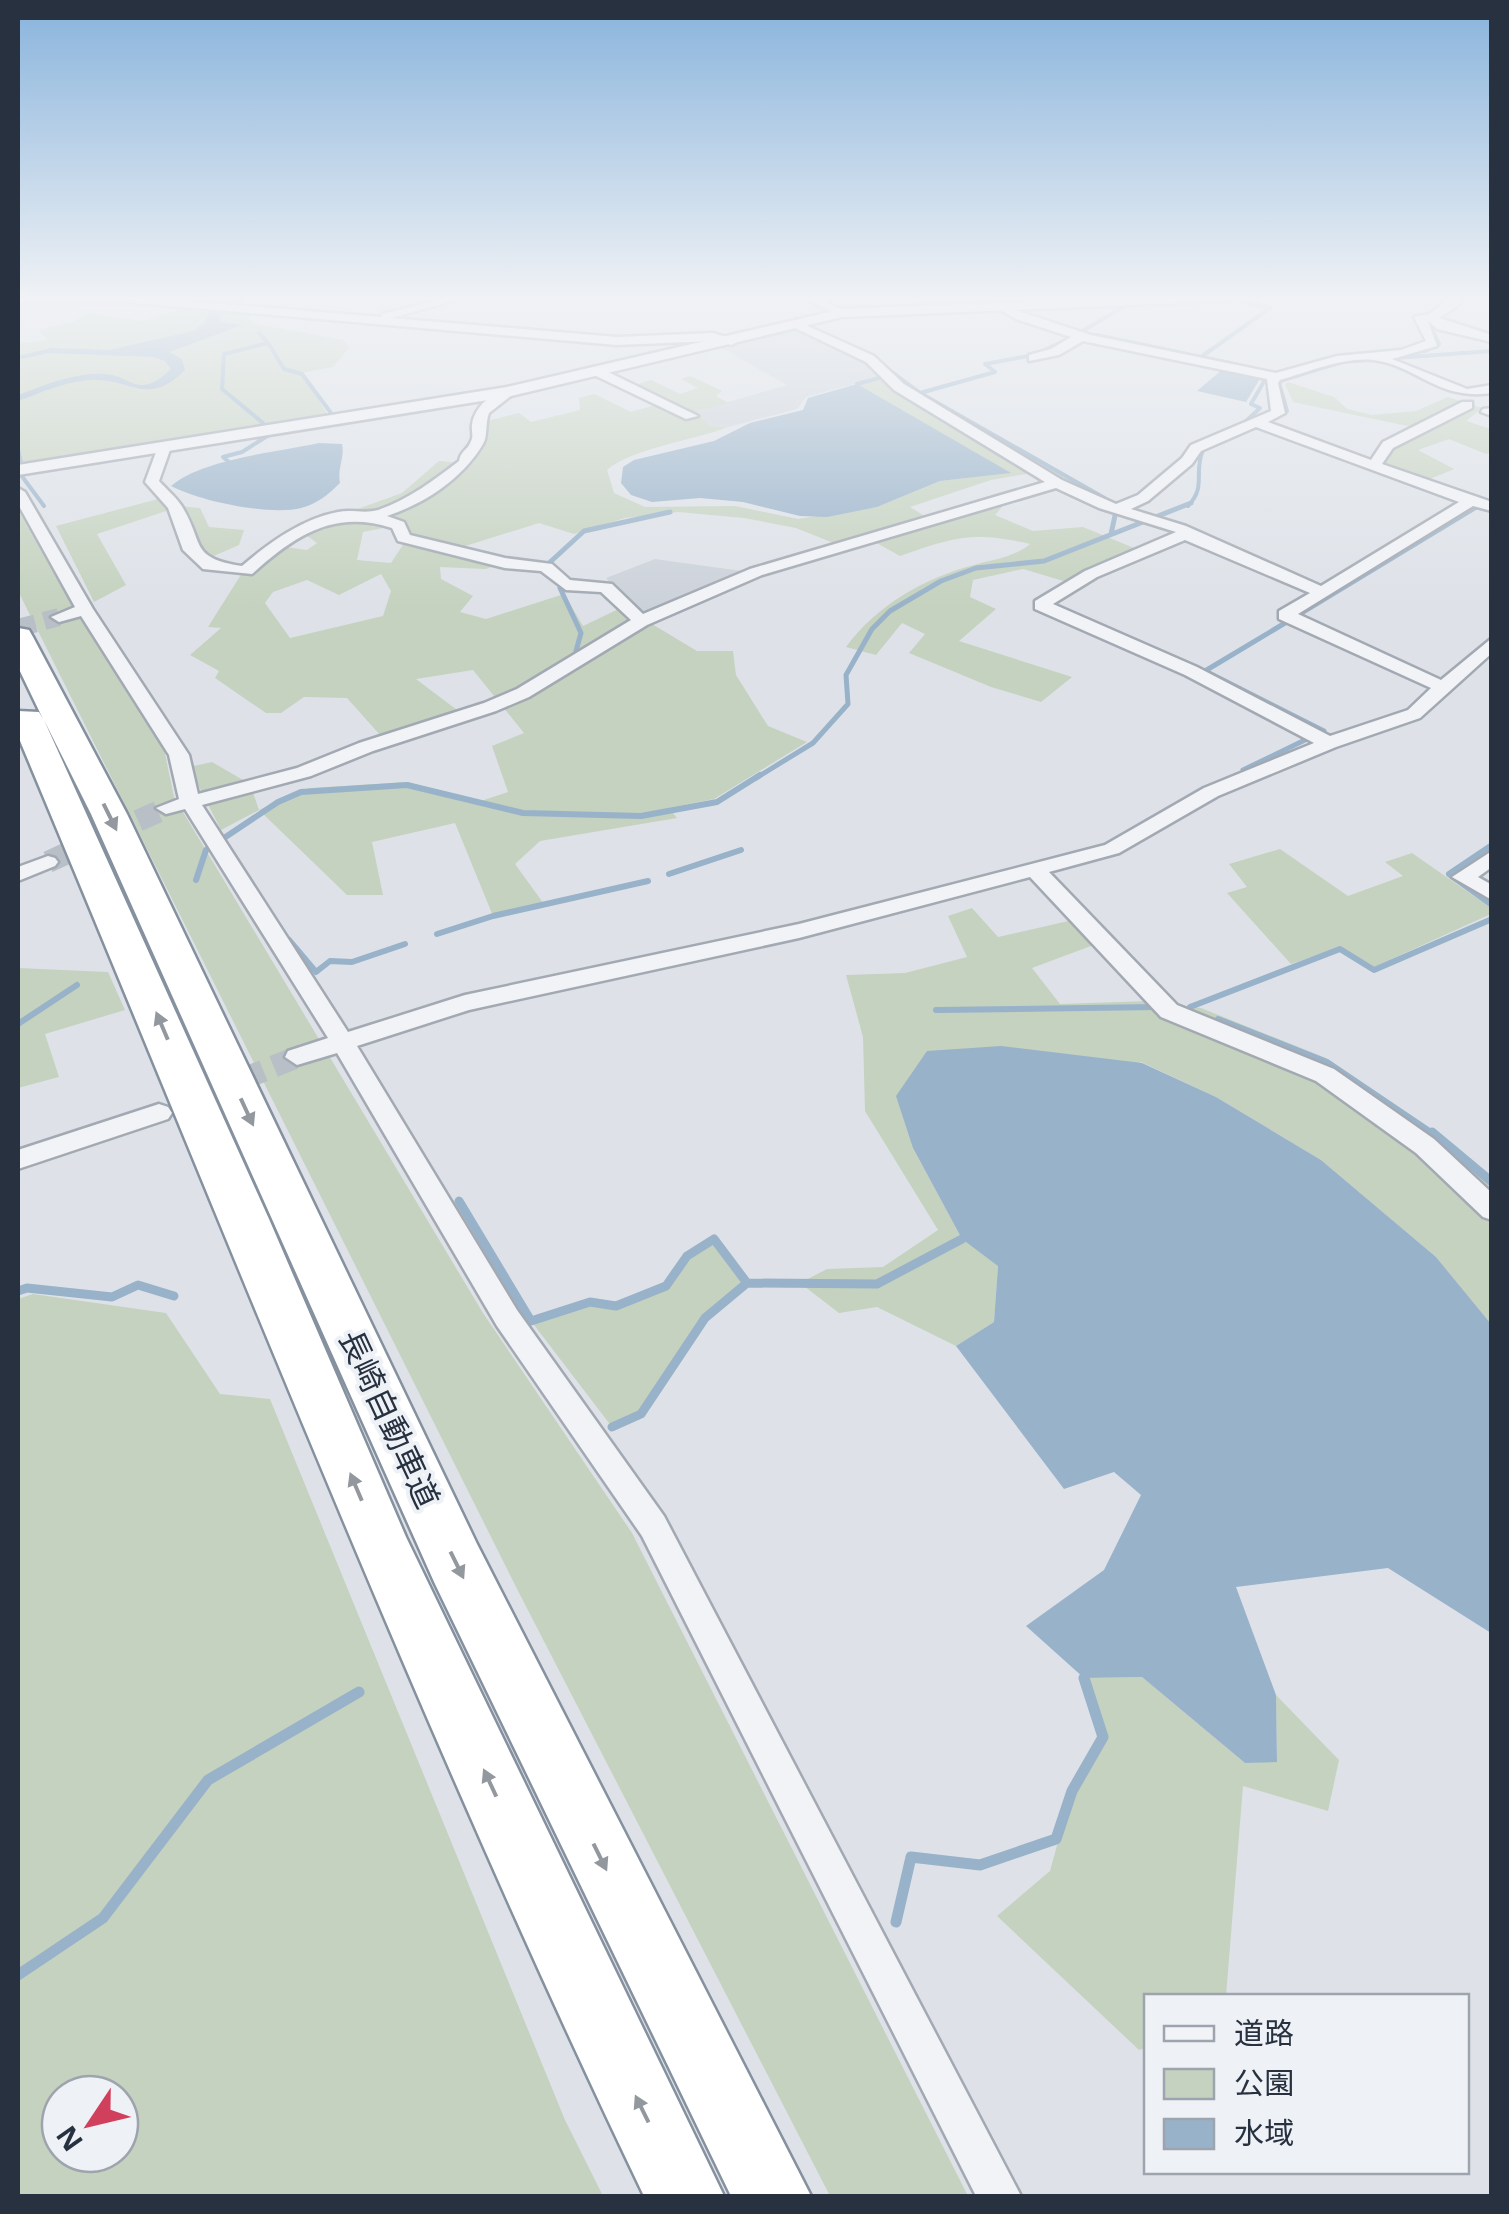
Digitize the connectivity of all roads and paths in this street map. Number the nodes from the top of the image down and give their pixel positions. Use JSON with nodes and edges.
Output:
{"nodes":[{"id":1,"x":455,"y":400,"type":"edge"},
{"id":2,"x":495,"y":400,"type":"edge"},
{"id":3,"x":657,"y":400,"type":"edge"},
{"id":4,"x":921,"y":400,"type":"edge"},
{"id":5,"x":1277,"y":400,"type":"edge"},
{"id":6,"x":1466,"y":405,"type":"dead end"},
{"id":7,"x":690,"y":416,"type":"dead end"},
{"id":8,"x":1257,"y":422,"type":"junction"},
{"id":9,"x":164,"y":447,"type":"junction"},
{"id":10,"x":1374,"y":466,"type":"junction"},
{"id":11,"x":18,"y":470,"type":"edge"},
{"id":12,"x":1057,"y":483,"type":"junction"},
{"id":13,"x":18,"y":492,"type":"edge"},
{"id":14,"x":1471,"y":501,"type":"junction"},
{"id":15,"x":1492,"y":507,"type":"edge"},
{"id":16,"x":1120,"y":508,"type":"junction"},
{"id":17,"x":371,"y":516,"type":"junction"},
{"id":18,"x":1185,"y":534,"type":"junction"},
{"id":19,"x":1322,"y":592,"type":"junction"},
{"id":20,"x":85,"y":609,"type":"junction"},
{"id":21,"x":642,"y":621,"type":"junction"},
{"id":22,"x":38,"y":627,"type":"edge"},
{"id":23,"x":1492,"y":644,"type":"edge"},
{"id":24,"x":1483,"y":662,"type":"edge"},
{"id":25,"x":1445,"y":688,"type":"junction"},
{"id":26,"x":18,"y":701,"type":"edge"},
{"id":27,"x":1329,"y":742,"type":"junction"},
{"id":28,"x":189,"y":799,"type":"junction"},
{"id":29,"x":166,"y":808,"type":"tunnel mouth"},
{"id":30,"x":1492,"y":858,"type":"edge"},
{"id":31,"x":48,"y":862,"type":"tunnel mouth"},
{"id":32,"x":1037,"y":872,"type":"junction"},
{"id":33,"x":18,"y":875,"type":"edge"},
{"id":34,"x":1492,"y":894,"type":"edge"},
{"id":35,"x":342,"y":1041,"type":"junction"},
{"id":36,"x":297,"y":1057,"type":"tunnel mouth"},
{"id":37,"x":160,"y":1113,"type":"tunnel mouth"},
{"id":38,"x":20,"y":1155,"type":"edge"},
{"id":39,"x":1492,"y":1210,"type":"edge"},
{"id":40,"x":685,"y":2196,"type":"edge"},
{"id":41,"x":772,"y":2196,"type":"edge"},
{"id":42,"x":999,"y":2196,"type":"edge"}],
"edges":[{"from":1,"to":9,"type":"street"},
{"from":2,"to":17,"type":"street"},
{"from":3,"to":7,"type":"street"},
{"from":4,"to":12,"type":"street"},
{"from":5,"to":8,"type":"street"},
{"from":6,"to":10,"type":"street"},
{"from":8,"to":10,"type":"street"},
{"from":8,"to":16,"type":"street"},
{"from":9,"to":11,"type":"street"},
{"from":9,"to":17,"type":"street"},
{"from":10,"to":14,"type":"street"},
{"from":12,"to":16,"type":"street"},
{"from":12,"to":21,"type":"street"},
{"from":13,"to":20,"type":"street"},
{"from":14,"to":15,"type":"street"},
{"from":14,"to":19,"type":"street"},
{"from":16,"to":18,"type":"street"},
{"from":17,"to":21,"type":"street"},
{"from":18,"to":19,"type":"street"},
{"from":18,"to":27,"type":"street"},
{"from":19,"to":25,"type":"street"},
{"from":20,"to":22,"type":"street"},
{"from":20,"to":28,"type":"street"},
{"from":21,"to":28,"type":"street"},
{"from":22,"to":41,"type":"highway","name":"長崎自動車道","one_way":true},
{"from":23,"to":24,"type":"street"},
{"from":24,"to":25,"type":"street"},
{"from":25,"to":27,"type":"street"},
{"from":40,"to":26,"type":"highway","name":"長崎自動車道","one_way":true},
{"from":27,"to":32,"type":"street"},
{"from":28,"to":29,"type":"street"},
{"from":28,"to":35,"type":"street"},
{"from":30,"to":34,"type":"street"},
{"from":31,"to":33,"type":"street"},
{"from":32,"to":35,"type":"street"},
{"from":32,"to":39,"type":"street"},
{"from":35,"to":36,"type":"street"},
{"from":35,"to":42,"type":"street"},
{"from":37,"to":38,"type":"street"}]}
